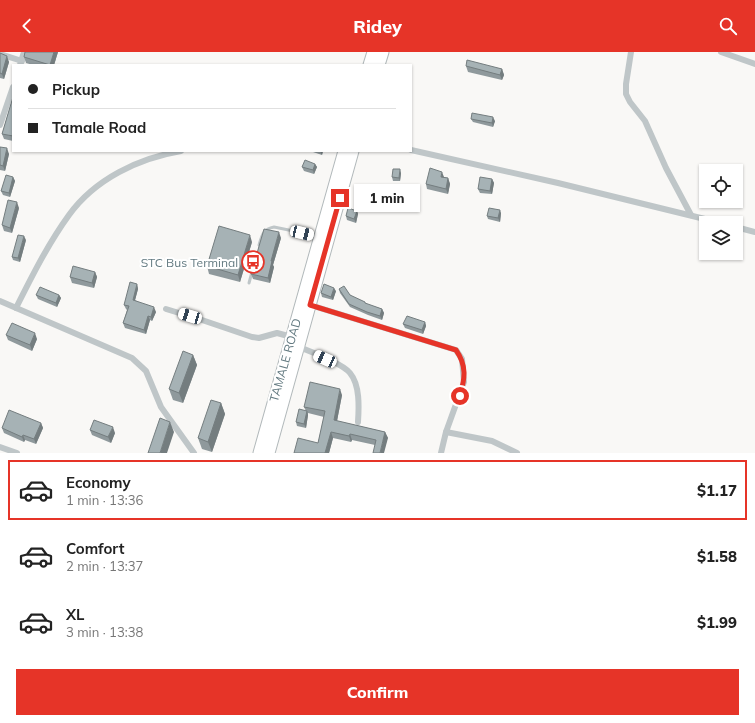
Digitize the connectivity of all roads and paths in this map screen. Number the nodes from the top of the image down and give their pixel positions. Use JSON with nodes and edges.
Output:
{"nodes":[{"id":1,"x":24,"y":52,"type":"edge"},
{"id":2,"x":373,"y":52,"type":"edge"},
{"id":3,"x":383,"y":52,"type":"edge"},
{"id":4,"x":631,"y":52,"type":"edge"},
{"id":5,"x":721,"y":52,"type":"edge"},
{"id":6,"x":0,"y":54,"type":"edge"},
{"id":7,"x":21,"y":63,"type":"edge"},
{"id":8,"x":373,"y":64,"type":"edge"},
{"id":9,"x":374,"y":64,"type":"edge"},
{"id":10,"x":755,"y":64,"type":"edge"},
{"id":11,"x":12,"y":90,"type":"edge"},
{"id":12,"x":0,"y":124,"type":"edge"},
{"id":13,"x":412,"y":150,"type":"edge"},
{"id":14,"x":176,"y":152,"type":"edge"},
{"id":15,"x":344,"y":152,"type":"edge"},
{"id":16,"x":353,"y":152,"type":"edge"},
{"id":17,"x":691,"y":215,"type":"junction"},
{"id":18,"x":699,"y":217,"type":"edge"},
{"id":19,"x":743,"y":229,"type":"edge"},
{"id":20,"x":755,"y":232,"type":"edge"},
{"id":21,"x":321,"y":244,"type":"junction"},
{"id":22,"x":259,"y":247,"type":"edge"},
{"id":23,"x":253,"y":269,"type":"edge"},
{"id":24,"x":249,"y":283,"type":"dead end"},
{"id":25,"x":0,"y":301,"type":"edge"},
{"id":26,"x":310,"y":305,"type":"junction"},
{"id":27,"x":16,"y":308,"type":"junction"},
{"id":28,"x":166,"y":309,"type":"dead end"},
{"id":29,"x":292,"y":337,"type":"junction"},
{"id":30,"x":299,"y":347,"type":"junction"},
{"id":31,"x":358,"y":422,"type":"dead end"},
{"id":32,"x":446,"y":432,"type":"junction"},
{"id":33,"x":0,"y":447,"type":"edge"},
{"id":34,"x":17,"y":453,"type":"edge"},
{"id":35,"x":194,"y":453,"type":"edge"},
{"id":36,"x":259,"y":453,"type":"edge"},
{"id":37,"x":269,"y":453,"type":"edge"},
{"id":38,"x":441,"y":453,"type":"edge"},
{"id":39,"x":517,"y":453,"type":"edge"}],
"edges":[{"from":1,"to":7,"type":"street"},
{"from":2,"to":8,"type":"highway"},
{"from":3,"to":9,"type":"highway"},
{"from":4,"to":17,"type":"street"},
{"from":5,"to":10,"type":"street"},
{"from":6,"to":7,"type":"street"},
{"from":11,"to":12,"type":"street"},
{"from":13,"to":17,"type":"street"},
{"from":14,"to":27,"type":"street"},
{"from":15,"to":21,"type":"highway","name":"TAMALE ROAD"},
{"from":16,"to":21,"type":"highway","name":"TAMALE ROAD"},
{"from":17,"to":18,"type":"street"},
{"from":19,"to":20,"type":"street"},
{"from":21,"to":22,"type":"lane"},
{"from":21,"to":26,"type":"highway","name":"TAMALE ROAD"},
{"from":21,"to":29,"type":"highway","name":"TAMALE ROAD"},
{"from":23,"to":24,"type":"lane"},
{"from":25,"to":27,"type":"street"},
{"from":26,"to":30,"type":"highway","name":"TAMALE ROAD"},
{"from":26,"to":32,"type":"street"},
{"from":27,"to":35,"type":"street"},
{"from":28,"to":29,"type":"street"},
{"from":29,"to":36,"type":"highway","name":"TAMALE ROAD"},
{"from":30,"to":31,"type":"street"},
{"from":30,"to":37,"type":"highway","name":"TAMALE ROAD"},
{"from":32,"to":38,"type":"street"},
{"from":32,"to":39,"type":"street"},
{"from":33,"to":34,"type":"street"}]}
